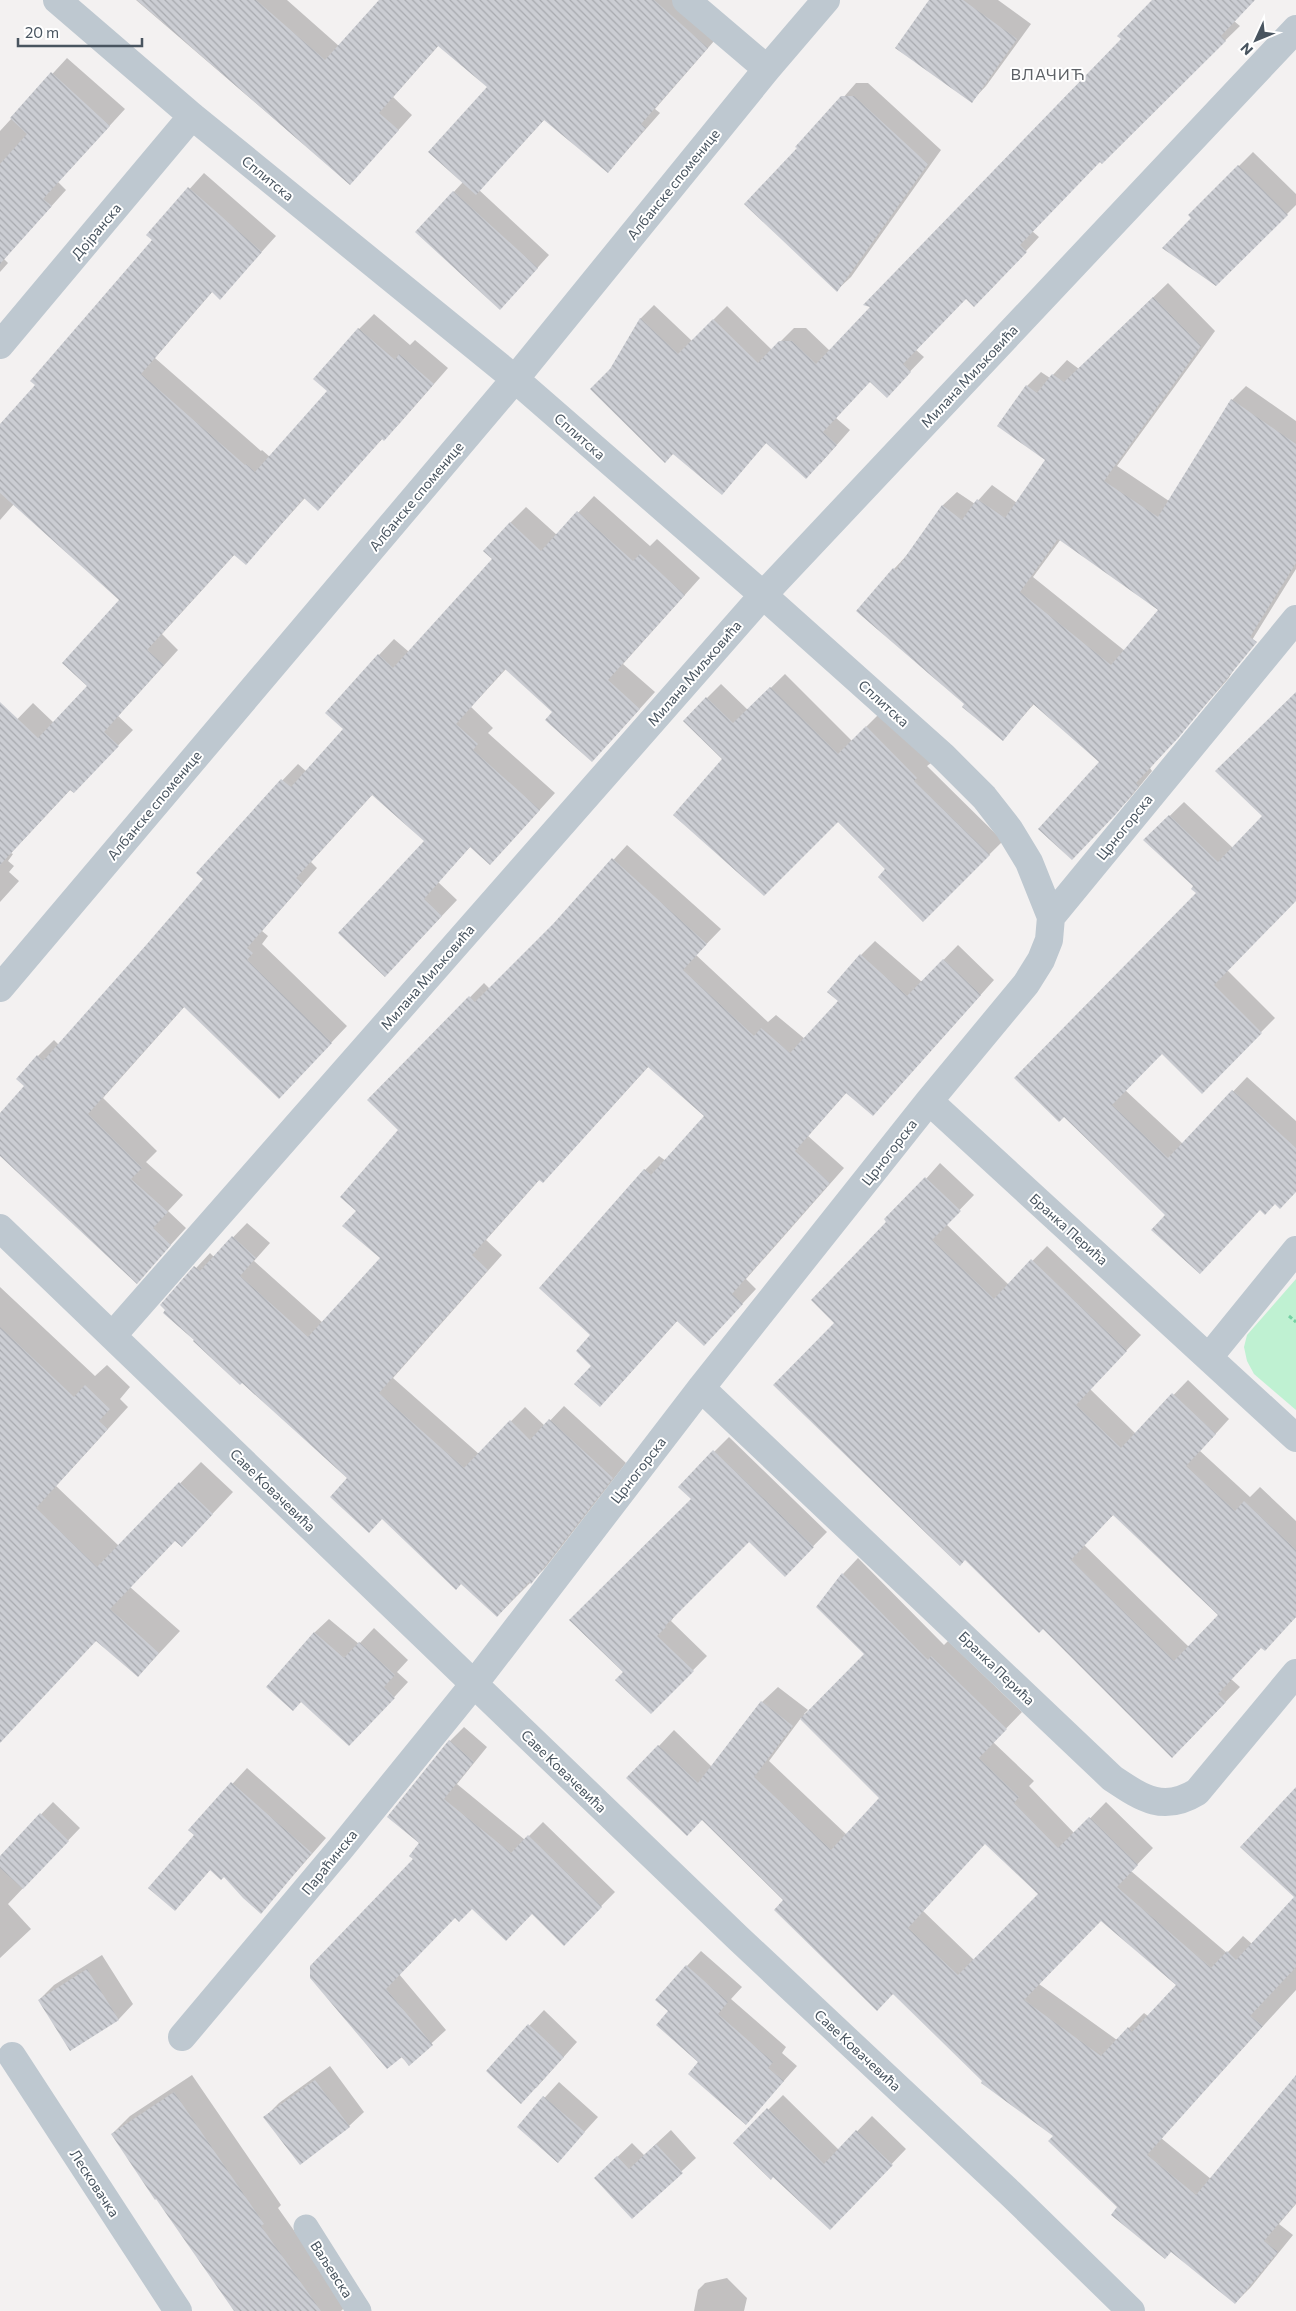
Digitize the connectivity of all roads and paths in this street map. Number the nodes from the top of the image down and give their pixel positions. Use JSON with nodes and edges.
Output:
{"nodes":[{"id":1,"x":57,"y":0,"type":"edge"},
{"id":2,"x":686,"y":0,"type":"edge"},
{"id":3,"x":826,"y":0,"type":"edge"},
{"id":4,"x":1296,"y":29,"type":"edge"},
{"id":5,"x":767,"y":69,"type":"junction"},
{"id":6,"x":192,"y":116,"type":"junction"},
{"id":7,"x":0,"y":346,"type":"edge"},
{"id":8,"x":514,"y":379,"type":"junction"},
{"id":9,"x":763,"y":595,"type":"junction"},
{"id":10,"x":1296,"y":619,"type":"edge"},
{"id":11,"x":1051,"y":917,"type":"junction"},
{"id":12,"x":0,"y":988,"type":"edge"},
{"id":13,"x":929,"y":1101,"type":"junction"},
{"id":14,"x":0,"y":1228,"type":"edge"},
{"id":15,"x":1296,"y":1250,"type":"edge"},
{"id":16,"x":113,"y":1335,"type":"junction"},
{"id":17,"x":1209,"y":1357,"type":"junction"},
{"id":18,"x":702,"y":1388,"type":"junction"},
{"id":19,"x":1296,"y":1438,"type":"edge"},
{"id":20,"x":1296,"y":1673,"type":"edge"},
{"id":21,"x":474,"y":1684,"type":"junction"},
{"id":22,"x":182,"y":2037,"type":"dead end"},
{"id":23,"x":12,"y":2056,"type":"dead end"},
{"id":24,"x":306,"y":2228,"type":"dead end"},
{"id":25,"x":178,"y":2311,"type":"edge"},
{"id":26,"x":359,"y":2311,"type":"edge"},
{"id":27,"x":1131,"y":2311,"type":"edge"}],
"edges":[{"from":1,"to":6,"type":"street","name":"Сплитска"},
{"from":2,"to":5,"type":"street"},
{"from":3,"to":5,"type":"street","name":"Албанске споменице"},
{"from":4,"to":9,"type":"street","name":"Милана Миљковића"},
{"from":5,"to":8,"type":"street","name":"Албанске споменице"},
{"from":6,"to":7,"type":"street","name":"Дојранска"},
{"from":6,"to":8,"type":"street","name":"Сплитска"},
{"from":8,"to":9,"type":"street","name":"Сплитска"},
{"from":8,"to":12,"type":"street","name":"Албанске споменице"},
{"from":9,"to":11,"type":"street","name":"Сплитска"},
{"from":9,"to":16,"type":"street","name":"Милана Миљковића"},
{"from":10,"to":11,"type":"street","name":"Црногорска"},
{"from":11,"to":13,"type":"street","name":"Црногорска"},
{"from":13,"to":17,"type":"street","name":"Бранка Перића"},
{"from":13,"to":18,"type":"street","name":"Црногорска"},
{"from":14,"to":16,"type":"street","name":"Саве Ковачевића"},
{"from":15,"to":17,"type":"street"},
{"from":16,"to":21,"type":"street","name":"Саве Ковачевића"},
{"from":17,"to":19,"type":"street","name":"Бранка Перића"},
{"from":18,"to":20,"type":"street","name":"Бранка Перића"},
{"from":18,"to":21,"type":"street","name":"Црногорска"},
{"from":21,"to":22,"type":"street","name":"Параћинска"},
{"from":21,"to":27,"type":"street","name":"Саве Ковачевића"},
{"from":23,"to":25,"type":"street","name":"Лесковачка"},
{"from":24,"to":26,"type":"lane","name":"Ваљевска"}]}
